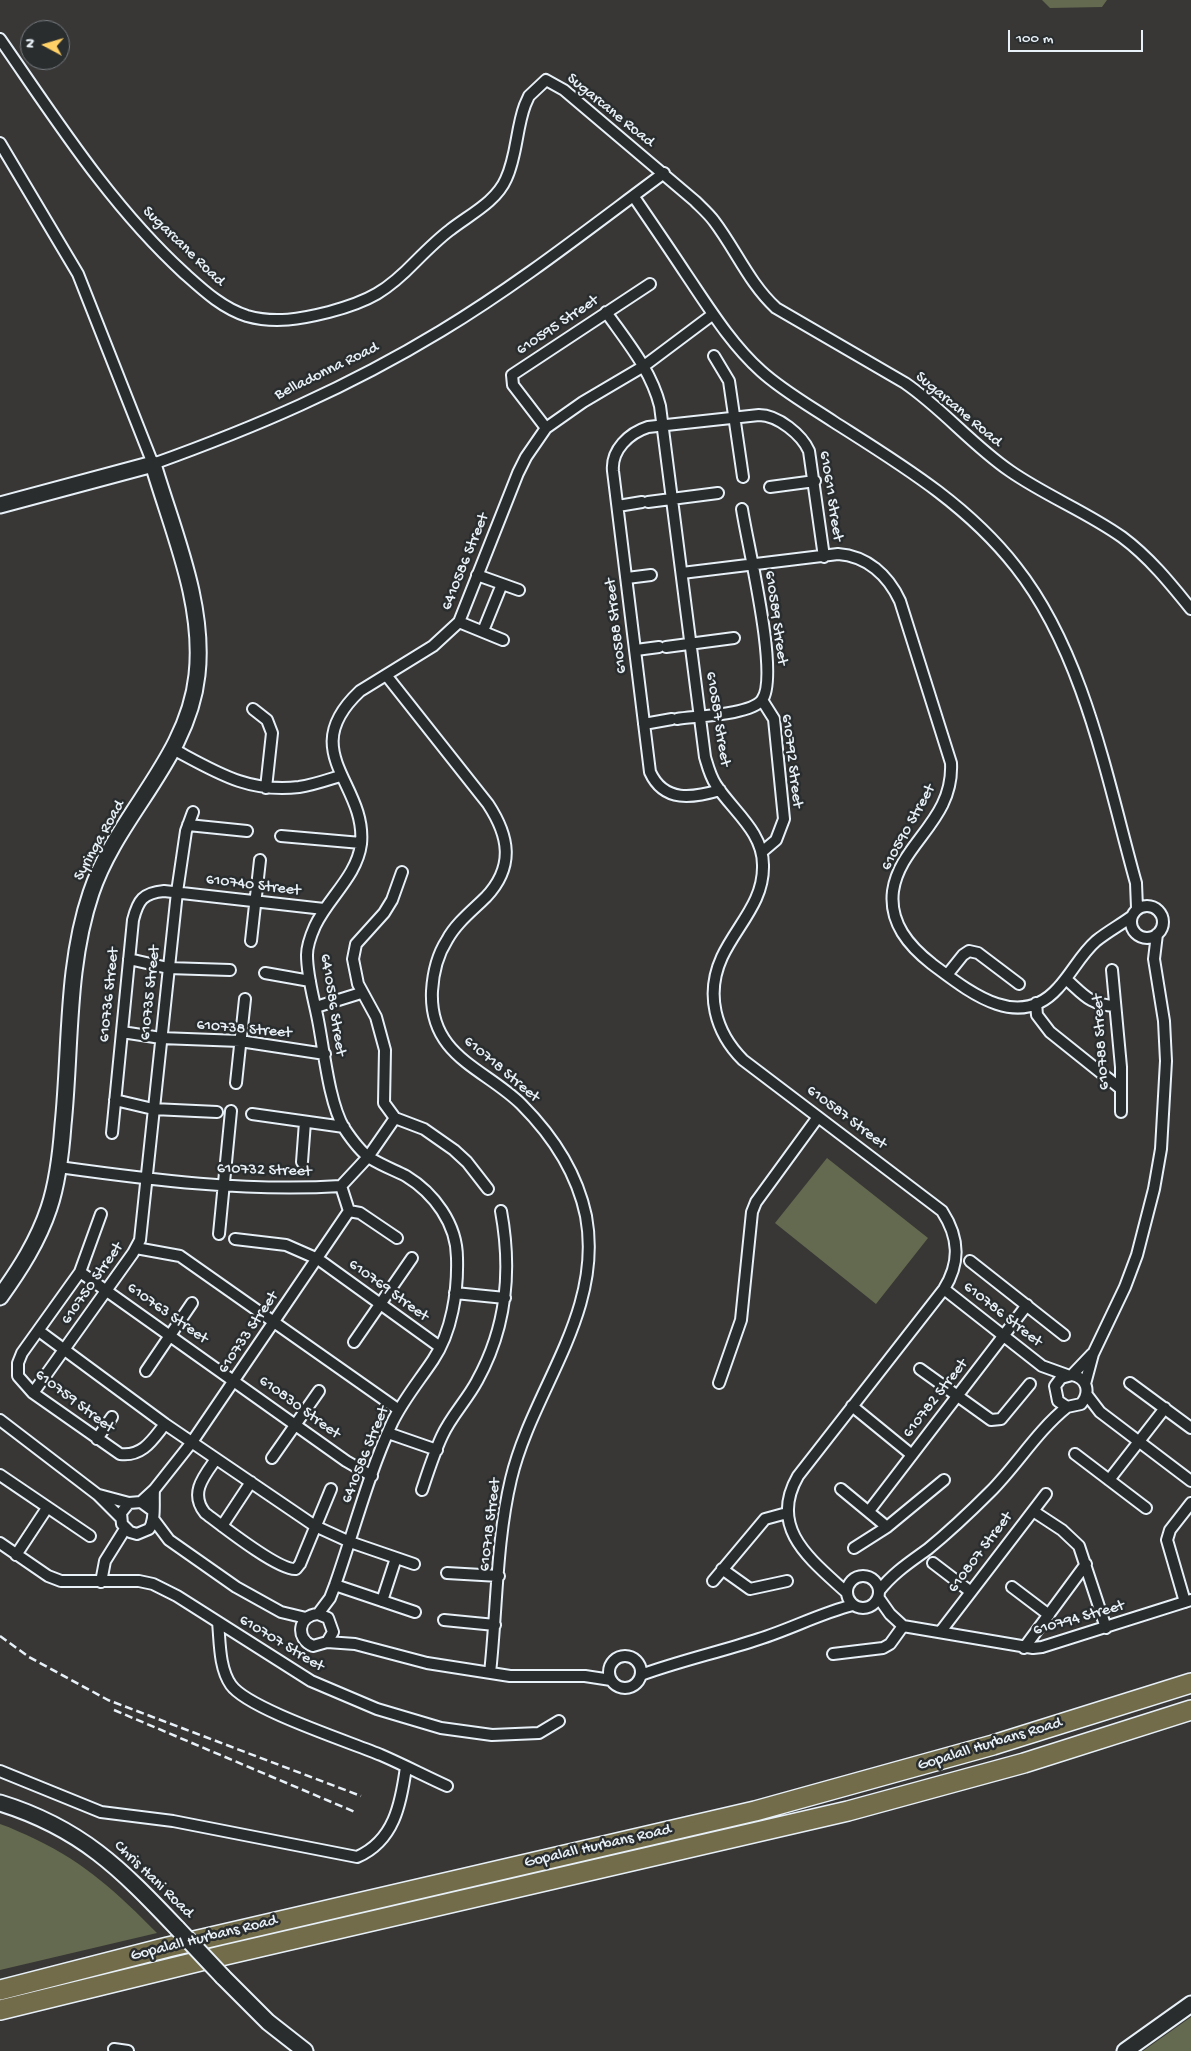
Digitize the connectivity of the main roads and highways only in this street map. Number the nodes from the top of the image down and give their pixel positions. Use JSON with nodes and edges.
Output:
{"nodes":[{"id":1,"x":1191,"y":1684,"type":"edge"},
{"id":2,"x":1191,"y":1710,"type":"edge"},
{"id":3,"x":0,"y":1990,"type":"edge"},
{"id":4,"x":0,"y":2010,"type":"edge"}],
"edges":[{"from":1,"to":3,"type":"highway","name":"Gopalall Hurbans Road"},
{"from":2,"to":4,"type":"highway","name":"Gopalall Hurbans Road"}]}
